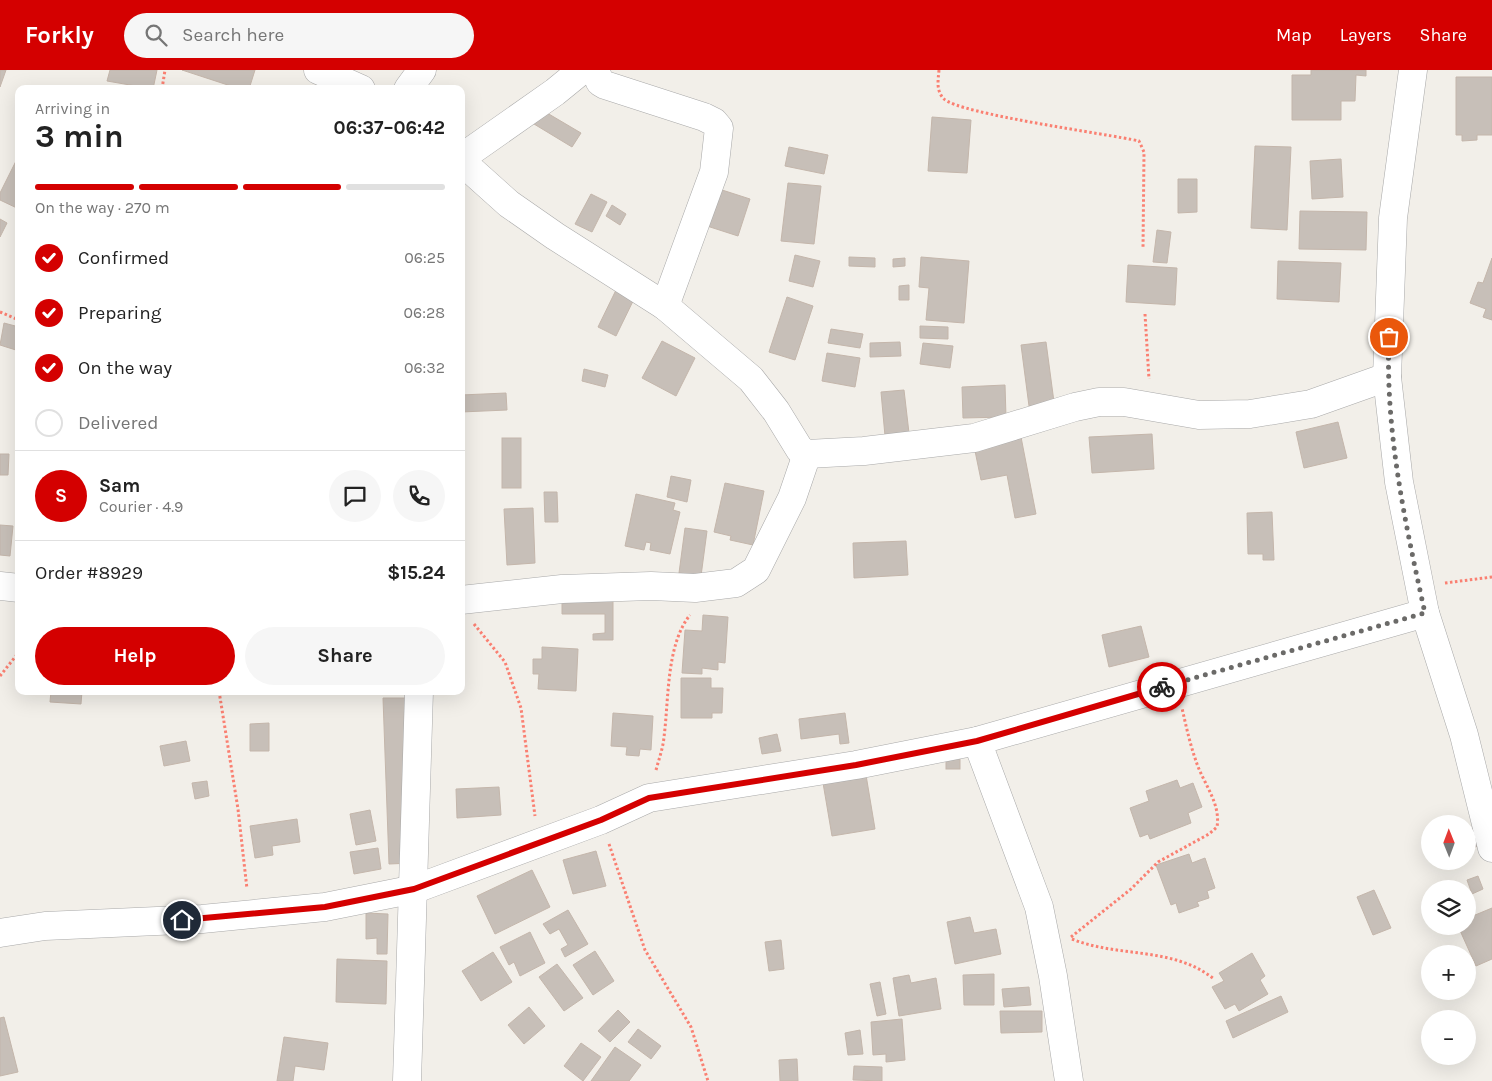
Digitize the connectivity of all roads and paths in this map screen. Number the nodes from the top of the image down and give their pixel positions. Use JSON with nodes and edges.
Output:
{"nodes":[{"id":1,"x":165,"y":70,"type":"edge"},
{"id":2,"x":318,"y":70,"type":"edge"},
{"id":3,"x":422,"y":70,"type":"edge"},
{"id":4,"x":582,"y":70,"type":"edge"},
{"id":5,"x":595,"y":70,"type":"edge"},
{"id":6,"x":939,"y":70,"type":"edge"},
{"id":7,"x":1413,"y":70,"type":"edge"},
{"id":8,"x":163,"y":85,"type":"edge"},
{"id":9,"x":352,"y":85,"type":"edge"},
{"id":10,"x":411,"y":85,"type":"edge"},
{"id":11,"x":465,"y":156,"type":"edge"},
{"id":12,"x":465,"y":163,"type":"edge"},
{"id":13,"x":1144,"y":249,"type":"dead end"},
{"id":14,"x":664,"y":306,"type":"junction"},
{"id":15,"x":0,"y":312,"type":"edge"},
{"id":16,"x":1145,"y":314,"type":"dead end"},
{"id":17,"x":15,"y":318,"type":"edge"},
{"id":18,"x":1387,"y":377,"type":"junction"},
{"id":19,"x":1151,"y":407,"type":"junction"},
{"id":20,"x":807,"y":454,"type":"junction"},
{"id":21,"x":1492,"y":577,"type":"edge"},
{"id":22,"x":0,"y":586,"type":"edge"},
{"id":23,"x":713,"y":586,"type":"junction"},
{"id":24,"x":1419,"y":586,"type":"junction"},
{"id":25,"x":15,"y":588,"type":"edge"},
{"id":26,"x":466,"y":611,"type":"edge"},
{"id":27,"x":1425,"y":613,"type":"junction"},
{"id":28,"x":15,"y":657,"type":"edge"},
{"id":29,"x":0,"y":676,"type":"edge"},
{"id":30,"x":1176,"y":683,"type":"junction"},
{"id":31,"x":220,"y":695,"type":"edge"},
{"id":32,"x":419,"y":695,"type":"edge"},
{"id":33,"x":977,"y":741,"type":"junction"},
{"id":34,"x":649,"y":798,"type":"junction"},
{"id":35,"x":601,"y":820,"type":"junction"},
{"id":36,"x":540,"y":842,"type":"junction"},
{"id":37,"x":1491,"y":843,"type":"edge"},
{"id":38,"x":414,"y":889,"type":"junction"},
{"id":39,"x":1039,"y":907,"type":"junction"},
{"id":40,"x":250,"y":914,"type":"junction"},
{"id":41,"x":0,"y":933,"type":"edge"},
{"id":42,"x":1070,"y":938,"type":"junction"},
{"id":43,"x":1214,"y":979,"type":"dead end"},
{"id":44,"x":407,"y":1081,"type":"edge"},
{"id":45,"x":708,"y":1081,"type":"edge"},
{"id":46,"x":1069,"y":1081,"type":"edge"}],
"edges":[{"from":1,"to":8,"type":"path"},
{"from":2,"to":9,"type":"street"},
{"from":3,"to":10,"type":"street"},
{"from":4,"to":11,"type":"street"},
{"from":5,"to":14,"type":"street"},
{"from":6,"to":13,"type":"path"},
{"from":7,"to":18,"type":"street"},
{"from":12,"to":14,"type":"street"},
{"from":14,"to":20,"type":"street"},
{"from":15,"to":17,"type":"path"},
{"from":16,"to":19,"type":"path"},
{"from":18,"to":19,"type":"street"},
{"from":18,"to":24,"type":"street"},
{"from":19,"to":20,"type":"street"},
{"from":20,"to":23,"type":"street"},
{"from":21,"to":24,"type":"path"},
{"from":22,"to":25,"type":"street"},
{"from":23,"to":26,"type":"street"},
{"from":23,"to":34,"type":"path"},
{"from":24,"to":27,"type":"street"},
{"from":26,"to":36,"type":"path"},
{"from":27,"to":30,"type":"street"},
{"from":27,"to":37,"type":"street"},
{"from":28,"to":29,"type":"path"},
{"from":30,"to":33,"type":"street"},
{"from":30,"to":42,"type":"path"},
{"from":31,"to":40,"type":"path"},
{"from":32,"to":38,"type":"street"},
{"from":33,"to":34,"type":"street"},
{"from":33,"to":39,"type":"street"},
{"from":34,"to":35,"type":"street"},
{"from":35,"to":36,"type":"street"},
{"from":35,"to":45,"type":"path"},
{"from":36,"to":38,"type":"street"},
{"from":38,"to":40,"type":"street"},
{"from":38,"to":44,"type":"street"},
{"from":39,"to":42,"type":"path"},
{"from":39,"to":46,"type":"street"},
{"from":40,"to":41,"type":"street"},
{"from":42,"to":43,"type":"path"}]}
